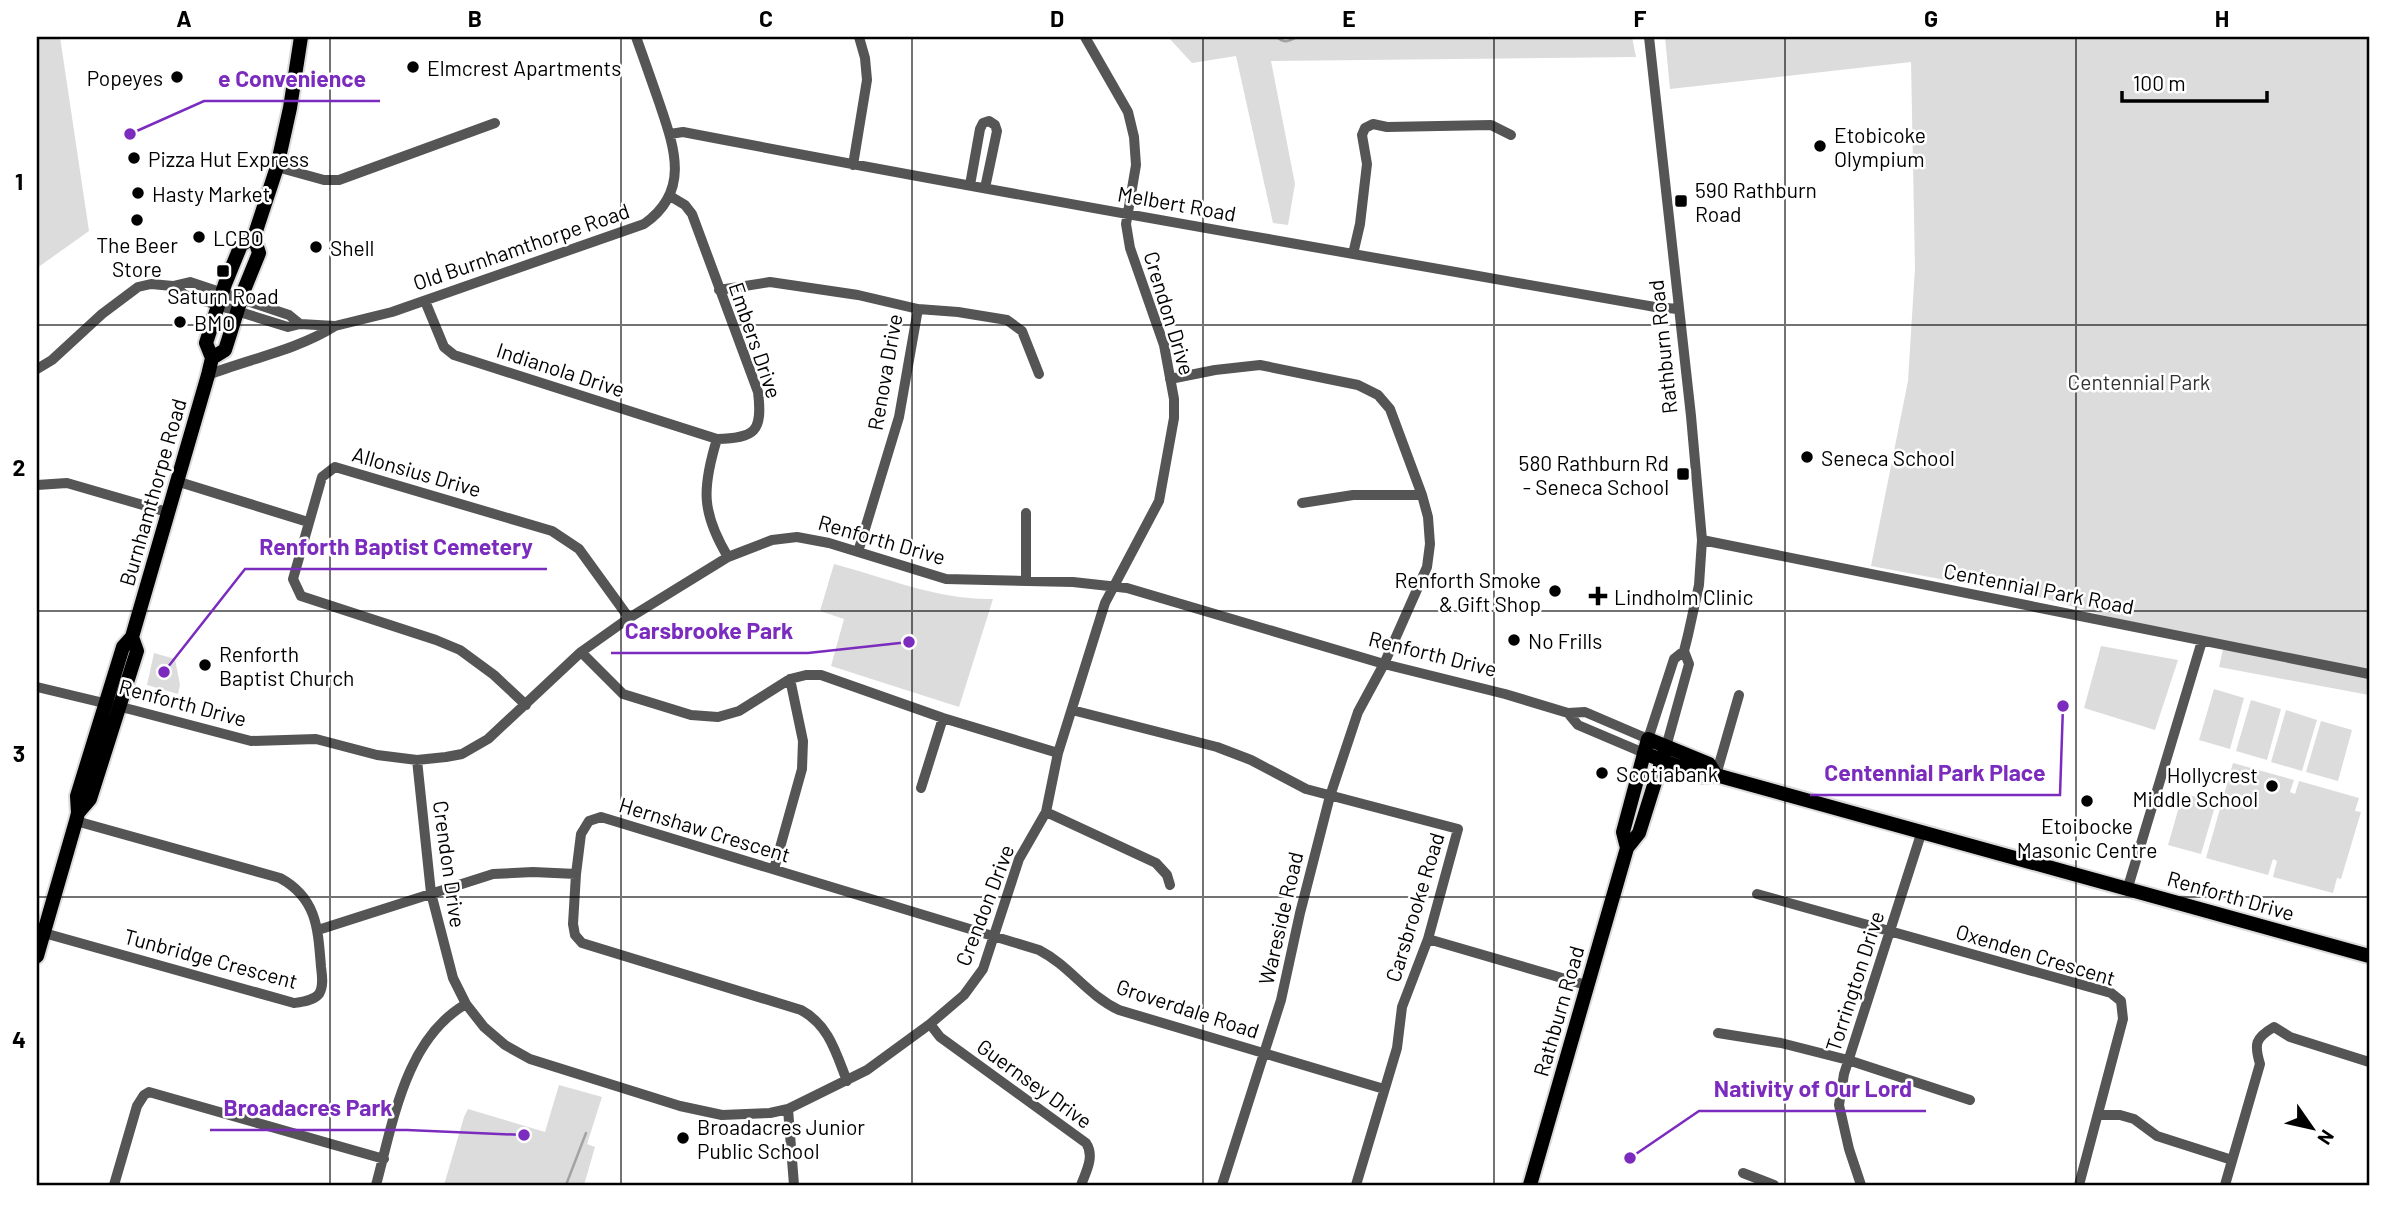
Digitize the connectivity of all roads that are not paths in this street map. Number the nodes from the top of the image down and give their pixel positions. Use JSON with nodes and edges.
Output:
{"nodes":[{"id":1,"x":301,"y":37,"type":"edge"},
{"id":2,"x":636,"y":37,"type":"edge"},
{"id":3,"x":859,"y":37,"type":"edge"},
{"id":4,"x":1085,"y":37,"type":"edge"},
{"id":5,"x":1649,"y":37,"type":"edge"},
{"id":6,"x":495,"y":123,"type":"dead end"},
{"id":7,"x":670,"y":134,"type":"junction"},
{"id":8,"x":1511,"y":135,"type":"dead end"},
{"id":9,"x":853,"y":165,"type":"junction"},
{"id":10,"x":277,"y":167,"type":"junction"},
{"id":11,"x":970,"y":185,"type":"junction"},
{"id":12,"x":985,"y":188,"type":"junction"},
{"id":13,"x":670,"y":196,"type":"junction"},
{"id":14,"x":1128,"y":214,"type":"junction"},
{"id":15,"x":254,"y":237,"type":"junction"},
{"id":16,"x":1353,"y":254,"type":"junction"},
{"id":17,"x":719,"y":290,"type":"junction"},
{"id":18,"x":221,"y":299,"type":"junction"},
{"id":19,"x":425,"y":300,"type":"junction"},
{"id":20,"x":240,"y":305,"type":"junction"},
{"id":21,"x":918,"y":309,"type":"junction"},
{"id":22,"x":1678,"y":309,"type":"junction"},
{"id":23,"x":301,"y":324,"type":"junction"},
{"id":24,"x":335,"y":326,"type":"junction"},
{"id":25,"x":298,"y":344,"type":"junction"},
{"id":26,"x":212,"y":358,"type":"junction"},
{"id":27,"x":37,"y":369,"type":"edge"},
{"id":28,"x":1039,"y":374,"type":"dead end"},
{"id":29,"x":208,"y":375,"type":"junction"},
{"id":30,"x":1170,"y":379,"type":"junction"},
{"id":31,"x":717,"y":439,"type":"junction"},
{"id":32,"x":176,"y":481,"type":"junction"},
{"id":33,"x":37,"y":485,"type":"edge"},
{"id":34,"x":1422,"y":495,"type":"junction"},
{"id":35,"x":1302,"y":503,"type":"dead end"},
{"id":36,"x":167,"y":512,"type":"junction"},
{"id":37,"x":1027,"y":513,"type":"dead end"},
{"id":38,"x":308,"y":522,"type":"junction"},
{"id":39,"x":1702,"y":540,"type":"junction"},
{"id":40,"x":859,"y":552,"type":"junction"},
{"id":41,"x":728,"y":557,"type":"junction"},
{"id":42,"x":1026,"y":580,"type":"junction"},
{"id":43,"x":1112,"y":587,"type":"junction"},
{"id":44,"x":629,"y":618,"type":"junction"},
{"id":45,"x":132,"y":637,"type":"junction"},
{"id":46,"x":2202,"y":642,"type":"junction"},
{"id":47,"x":1684,"y":651,"type":"junction"},
{"id":48,"x":581,"y":652,"type":"junction"},
{"id":49,"x":1384,"y":664,"type":"junction"},
{"id":50,"x":2369,"y":674,"type":"edge"},
{"id":51,"x":790,"y":679,"type":"junction"},
{"id":52,"x":37,"y":687,"type":"edge"},
{"id":53,"x":1739,"y":695,"type":"dead end"},
{"id":54,"x":105,"y":703,"type":"junction"},
{"id":55,"x":526,"y":705,"type":"junction"},
{"id":56,"x":120,"y":707,"type":"junction"},
{"id":57,"x":1072,"y":710,"type":"junction"},
{"id":58,"x":943,"y":718,"type":"junction"},
{"id":59,"x":1646,"y":746,"type":"junction"},
{"id":60,"x":1058,"y":753,"type":"junction"},
{"id":61,"x":1664,"y":754,"type":"junction"},
{"id":62,"x":417,"y":760,"type":"junction"},
{"id":63,"x":1716,"y":775,"type":"junction"},
{"id":64,"x":921,"y":788,"type":"dead end"},
{"id":65,"x":1330,"y":796,"type":"junction"},
{"id":66,"x":1046,"y":812,"type":"junction"},
{"id":67,"x":77,"y":817,"type":"junction"},
{"id":68,"x":1922,"y":831,"type":"junction"},
{"id":69,"x":1626,"y":848,"type":"junction"},
{"id":70,"x":774,"y":869,"type":"junction"},
{"id":71,"x":576,"y":874,"type":"junction"},
{"id":72,"x":1171,"y":886,"type":"dead end"},
{"id":73,"x":2128,"y":887,"type":"junction"},
{"id":74,"x":431,"y":893,"type":"junction"},
{"id":75,"x":1757,"y":894,"type":"dead end"},
{"id":76,"x":318,"y":930,"type":"junction"},
{"id":77,"x":1891,"y":932,"type":"junction"},
{"id":78,"x":44,"y":933,"type":"junction"},
{"id":79,"x":994,"y":937,"type":"junction"},
{"id":80,"x":1428,"y":939,"type":"junction"},
{"id":81,"x":37,"y":956,"type":"edge"},
{"id":82,"x":2369,"y":956,"type":"edge"},
{"id":83,"x":1586,"y":985,"type":"junction"},
{"id":84,"x":466,"y":1004,"type":"junction"},
{"id":85,"x":930,"y":1024,"type":"junction"},
{"id":86,"x":1718,"y":1033,"type":"dead end"},
{"id":87,"x":1266,"y":1053,"type":"junction"},
{"id":88,"x":1847,"y":1060,"type":"junction"},
{"id":89,"x":2369,"y":1062,"type":"edge"},
{"id":90,"x":847,"y":1081,"type":"junction"},
{"id":91,"x":1384,"y":1088,"type":"junction"},
{"id":92,"x":1970,"y":1100,"type":"dead end"},
{"id":93,"x":788,"y":1109,"type":"junction"},
{"id":94,"x":2098,"y":1115,"type":"junction"},
{"id":95,"x":383,"y":1158,"type":"junction"},
{"id":96,"x":2232,"y":1160,"type":"junction"},
{"id":97,"x":1743,"y":1173,"type":"dead end"},
{"id":98,"x":114,"y":1185,"type":"edge"},
{"id":99,"x":376,"y":1185,"type":"edge"},
{"id":100,"x":794,"y":1185,"type":"edge"},
{"id":101,"x":1081,"y":1185,"type":"edge"},
{"id":102,"x":1222,"y":1185,"type":"edge"},
{"id":103,"x":1356,"y":1185,"type":"edge"},
{"id":104,"x":1530,"y":1185,"type":"edge"},
{"id":105,"x":1774,"y":1185,"type":"edge"},
{"id":106,"x":1861,"y":1185,"type":"edge"},
{"id":107,"x":2079,"y":1185,"type":"edge"},
{"id":108,"x":2225,"y":1185,"type":"edge"}],
"edges":[{"from":1,"to":10,"type":"main road","name":"Burnhamthorpe Road"},
{"from":2,"to":7,"type":"street"},
{"from":3,"to":9,"type":"street"},
{"from":4,"to":14,"type":"street","name":"Crendon Drive"},
{"from":5,"to":22,"type":"street","name":"Rathburn Road"},
{"from":6,"to":10,"type":"street"},
{"from":7,"to":9,"type":"street","name":"Melbert Road"},
{"from":7,"to":13,"type":"street"},
{"from":8,"to":16,"type":"street"},
{"from":9,"to":11,"type":"street","name":"Melbert Road"},
{"from":10,"to":15,"type":"main road","name":"Burnhamthorpe Road"},
{"from":11,"to":12,"type":"street","name":"Melbert Road"},
{"from":11,"to":12,"type":"street"},
{"from":12,"to":14,"type":"street","name":"Melbert Road"},
{"from":13,"to":17,"type":"street","name":"Embers Drive"},
{"from":13,"to":19,"type":"street","name":"Old Burnhamthorpe Road"},
{"from":14,"to":16,"type":"street","name":"Melbert Road"},
{"from":14,"to":30,"type":"street","name":"Crendon Drive"},
{"from":15,"to":18,"type":"main road","name":"Burnhamthorpe Road"},
{"from":15,"to":20,"type":"main road","name":"Burnhamthorpe Road"},
{"from":16,"to":22,"type":"street","name":"Melbert Road"},
{"from":17,"to":21,"type":"street","name":"Renova Drive"},
{"from":17,"to":31,"type":"street","name":"Embers Drive"},
{"from":18,"to":20,"type":"street","name":"Old Burnhamthorpe Road"},
{"from":18,"to":26,"type":"main road","name":"Burnhamthorpe Road"},
{"from":18,"to":27,"type":"street"},
{"from":19,"to":24,"type":"street","name":"Old Burnhamthorpe Road"},
{"from":19,"to":31,"type":"street","name":"Indianola Drive"},
{"from":20,"to":23,"type":"street","name":"Old Burnhamthorpe Road"},
{"from":20,"to":26,"type":"main road","name":"Burnhamthorpe Road"},
{"from":21,"to":28,"type":"street"},
{"from":21,"to":40,"type":"street","name":"Renova Drive"},
{"from":22,"to":39,"type":"street","name":"Rathburn Road"},
{"from":23,"to":24,"type":"street","name":"Old Burnhamthorpe Road"},
{"from":23,"to":25,"type":"street"},
{"from":24,"to":25,"type":"street","name":"Old Burnhamthorpe Road"},
{"from":25,"to":29,"type":"street","name":"Old Burnhamthorpe Road"},
{"from":26,"to":29,"type":"main road","name":"Burnhamthorpe Road"},
{"from":29,"to":32,"type":"main road","name":"Burnhamthorpe Road"},
{"from":30,"to":34,"type":"street","name":"Wareside Road"},
{"from":30,"to":43,"type":"street","name":"Crendon Drive"},
{"from":31,"to":41,"type":"street"},
{"from":32,"to":36,"type":"main road","name":"Burnhamthorpe Road"},
{"from":32,"to":38,"type":"street"},
{"from":33,"to":36,"type":"street"},
{"from":34,"to":35,"type":"street"},
{"from":34,"to":49,"type":"street","name":"Wareside Road"},
{"from":36,"to":45,"type":"main road","name":"Burnhamthorpe Road"},
{"from":37,"to":42,"type":"street"},
{"from":38,"to":44,"type":"street","name":"Allonsius Drive"},
{"from":38,"to":55,"type":"street","name":"Allonsius Drive"},
{"from":39,"to":46,"type":"street","name":"Centennial Park Road"},
{"from":39,"to":47,"type":"street","name":"Rathburn Road"},
{"from":40,"to":41,"type":"street","name":"Renforth Drive"},
{"from":40,"to":42,"type":"street","name":"Renforth Drive"},
{"from":41,"to":44,"type":"street","name":"Renforth Drive"},
{"from":42,"to":43,"type":"street","name":"Renforth Drive"},
{"from":43,"to":49,"type":"street","name":"Renforth Drive"},
{"from":43,"to":57,"type":"street","name":"Crendon Drive"},
{"from":44,"to":48,"type":"street","name":"Renforth Drive"},
{"from":45,"to":54,"type":"main road","name":"Burnhamthorpe Road"},
{"from":45,"to":56,"type":"main road","name":"Burnhamthorpe Road"},
{"from":46,"to":50,"type":"street","name":"Centennial Park Road"},
{"from":46,"to":73,"type":"street"},
{"from":47,"to":59,"type":"street","name":"Rathburn Road"},
{"from":47,"to":61,"type":"street","name":"Rathburn Road"},
{"from":48,"to":51,"type":"street"},
{"from":48,"to":55,"type":"street","name":"Renforth Drive"},
{"from":49,"to":59,"type":"street","name":"Renforth Drive"},
{"from":49,"to":65,"type":"street","name":"Wareside Road"},
{"from":51,"to":58,"type":"street"},
{"from":51,"to":70,"type":"street"},
{"from":52,"to":54,"type":"street","name":"Renforth Drive"},
{"from":53,"to":63,"type":"street"},
{"from":54,"to":56,"type":"street","name":"Renforth Drive"},
{"from":54,"to":67,"type":"main road","name":"Burnhamthorpe Road"},
{"from":55,"to":62,"type":"street","name":"Renforth Drive"},
{"from":56,"to":62,"type":"street","name":"Renforth Drive"},
{"from":56,"to":67,"type":"main road","name":"Burnhamthorpe Road"},
{"from":57,"to":60,"type":"street","name":"Crendon Drive"},
{"from":57,"to":65,"type":"street","name":"Carsbrooke Road"},
{"from":58,"to":60,"type":"street"},
{"from":58,"to":64,"type":"street"},
{"from":59,"to":61,"type":"main road","name":"Renforth Drive"},
{"from":59,"to":69,"type":"main road","name":"Rathburn Road"},
{"from":60,"to":66,"type":"street","name":"Crendon Drive"},
{"from":61,"to":63,"type":"main road","name":"Renforth Drive"},
{"from":61,"to":69,"type":"main road","name":"Rathburn Road"},
{"from":62,"to":74,"type":"street","name":"Crendon Drive"},
{"from":63,"to":68,"type":"main road","name":"Renforth Drive"},
{"from":65,"to":80,"type":"street","name":"Carsbrooke Road"},
{"from":65,"to":87,"type":"street","name":"Wareside Road"},
{"from":66,"to":72,"type":"street"},
{"from":66,"to":79,"type":"street","name":"Crendon Drive"},
{"from":67,"to":76,"type":"street","name":"Tunbridge Crescent"},
{"from":67,"to":78,"type":"main road","name":"Burnhamthorpe Road"},
{"from":68,"to":73,"type":"main road","name":"Renforth Drive"},
{"from":68,"to":77,"type":"street","name":"Torrington Drive"},
{"from":69,"to":83,"type":"main road","name":"Rathburn Road"},
{"from":70,"to":71,"type":"street","name":"Hernshaw Crescent"},
{"from":70,"to":79,"type":"street","name":"Hernshaw Crescent"},
{"from":71,"to":74,"type":"street"},
{"from":71,"to":90,"type":"street","name":"Hernshaw Crescent"},
{"from":73,"to":82,"type":"main road","name":"Renforth Drive"},
{"from":74,"to":76,"type":"street"},
{"from":74,"to":84,"type":"street","name":"Crendon Drive"},
{"from":75,"to":77,"type":"street","name":"Oxenden Crescent"},
{"from":76,"to":78,"type":"street","name":"Tunbridge Crescent"},
{"from":77,"to":88,"type":"street","name":"Torrington Drive"},
{"from":77,"to":94,"type":"street","name":"Oxenden Crescent"},
{"from":78,"to":81,"type":"main road","name":"Burnhamthorpe Road"},
{"from":79,"to":85,"type":"street","name":"Crendon Drive"},
{"from":79,"to":87,"type":"street","name":"Groverdale Road"},
{"from":80,"to":83,"type":"street"},
{"from":80,"to":91,"type":"street","name":"Carsbrooke Road"},
{"from":83,"to":104,"type":"main road","name":"Rathburn Road"},
{"from":84,"to":93,"type":"street","name":"Crendon Drive"},
{"from":84,"to":95,"type":"street"},
{"from":85,"to":90,"type":"street","name":"Crendon Drive"},
{"from":85,"to":101,"type":"street","name":"Guernsey Drive"},
{"from":86,"to":88,"type":"street"},
{"from":87,"to":91,"type":"street","name":"Groverdale Road"},
{"from":87,"to":102,"type":"street","name":"Wareside Road"},
{"from":88,"to":92,"type":"street"},
{"from":88,"to":106,"type":"street","name":"Torrington Drive"},
{"from":89,"to":96,"type":"street"},
{"from":90,"to":93,"type":"street","name":"Crendon Drive"},
{"from":91,"to":103,"type":"street","name":"Carsbrooke Road"},
{"from":93,"to":100,"type":"street"},
{"from":94,"to":96,"type":"street"},
{"from":94,"to":107,"type":"street","name":"Oxenden Crescent"},
{"from":95,"to":98,"type":"street"},
{"from":95,"to":99,"type":"street"},
{"from":96,"to":108,"type":"street"},
{"from":97,"to":105,"type":"street"}]}
